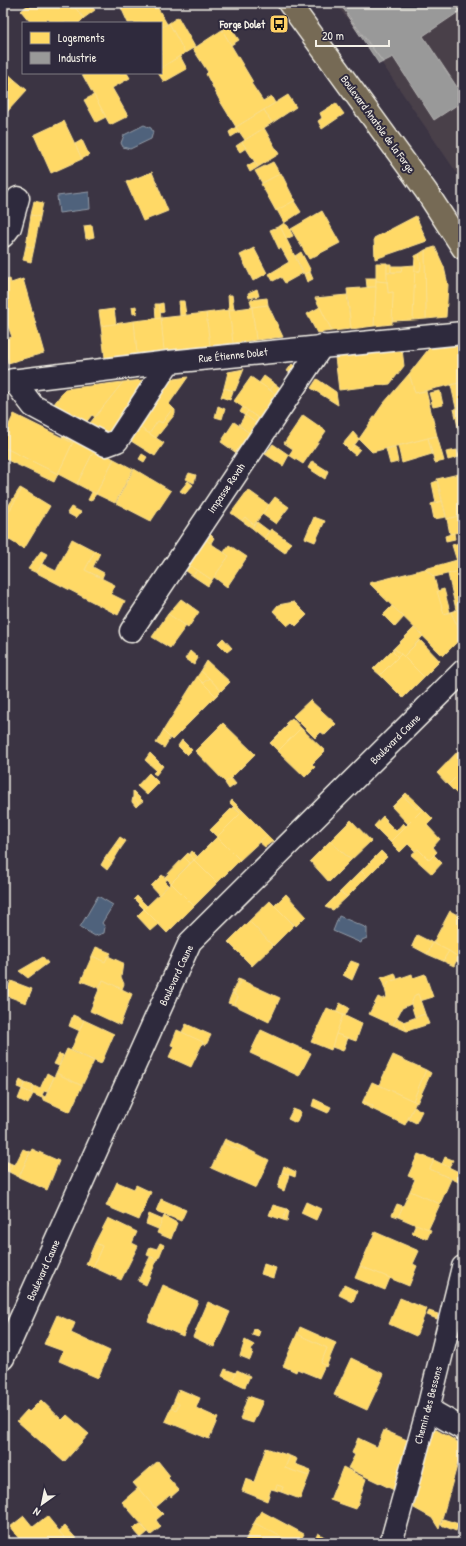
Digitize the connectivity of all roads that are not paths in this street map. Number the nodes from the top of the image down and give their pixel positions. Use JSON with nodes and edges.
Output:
{"nodes":[{"id":1,"x":289,"y":3,"type":"edge"},
{"id":2,"x":18,"y":198,"type":"dead end"},
{"id":3,"x":3,"y":236,"type":"edge"},
{"id":4,"x":463,"y":248,"type":"edge"},
{"id":5,"x":463,"y":333,"type":"edge"},
{"id":6,"x":322,"y":346,"type":"junction"},
{"id":7,"x":169,"y":362,"type":"junction"},
{"id":8,"x":8,"y":381,"type":"edge"},
{"id":9,"x":131,"y":630,"type":"dead end"},
{"id":10,"x":463,"y":671,"type":"edge"},
{"id":11,"x":463,"y":1267,"type":"edge"},
{"id":12,"x":3,"y":1358,"type":"edge"},
{"id":13,"x":428,"y":1409,"type":"junction"},
{"id":14,"x":463,"y":1429,"type":"edge"},
{"id":15,"x":391,"y":1543,"type":"edge"}],
"edges":[{"from":1,"to":4,"type":"main road","name":"Boulevard Anatole de la Forge"},
{"from":2,"to":3,"type":"street"},
{"from":5,"to":6,"type":"street","name":"Rue Étienne Dolet"},
{"from":6,"to":7,"type":"street","name":"Rue Étienne Dolet"},
{"from":6,"to":9,"type":"street","name":"Impasse Revah"},
{"from":7,"to":8,"type":"street","name":"Rue Étienne Dolet"},
{"from":7,"to":8,"type":"street"},
{"from":10,"to":12,"type":"street","name":"Boulevard Caune"},
{"from":11,"to":13,"type":"street","name":"Chemin des Bessons"},
{"from":13,"to":14,"type":"street"},
{"from":13,"to":15,"type":"street","name":"Chemin des Bessons"}]}
